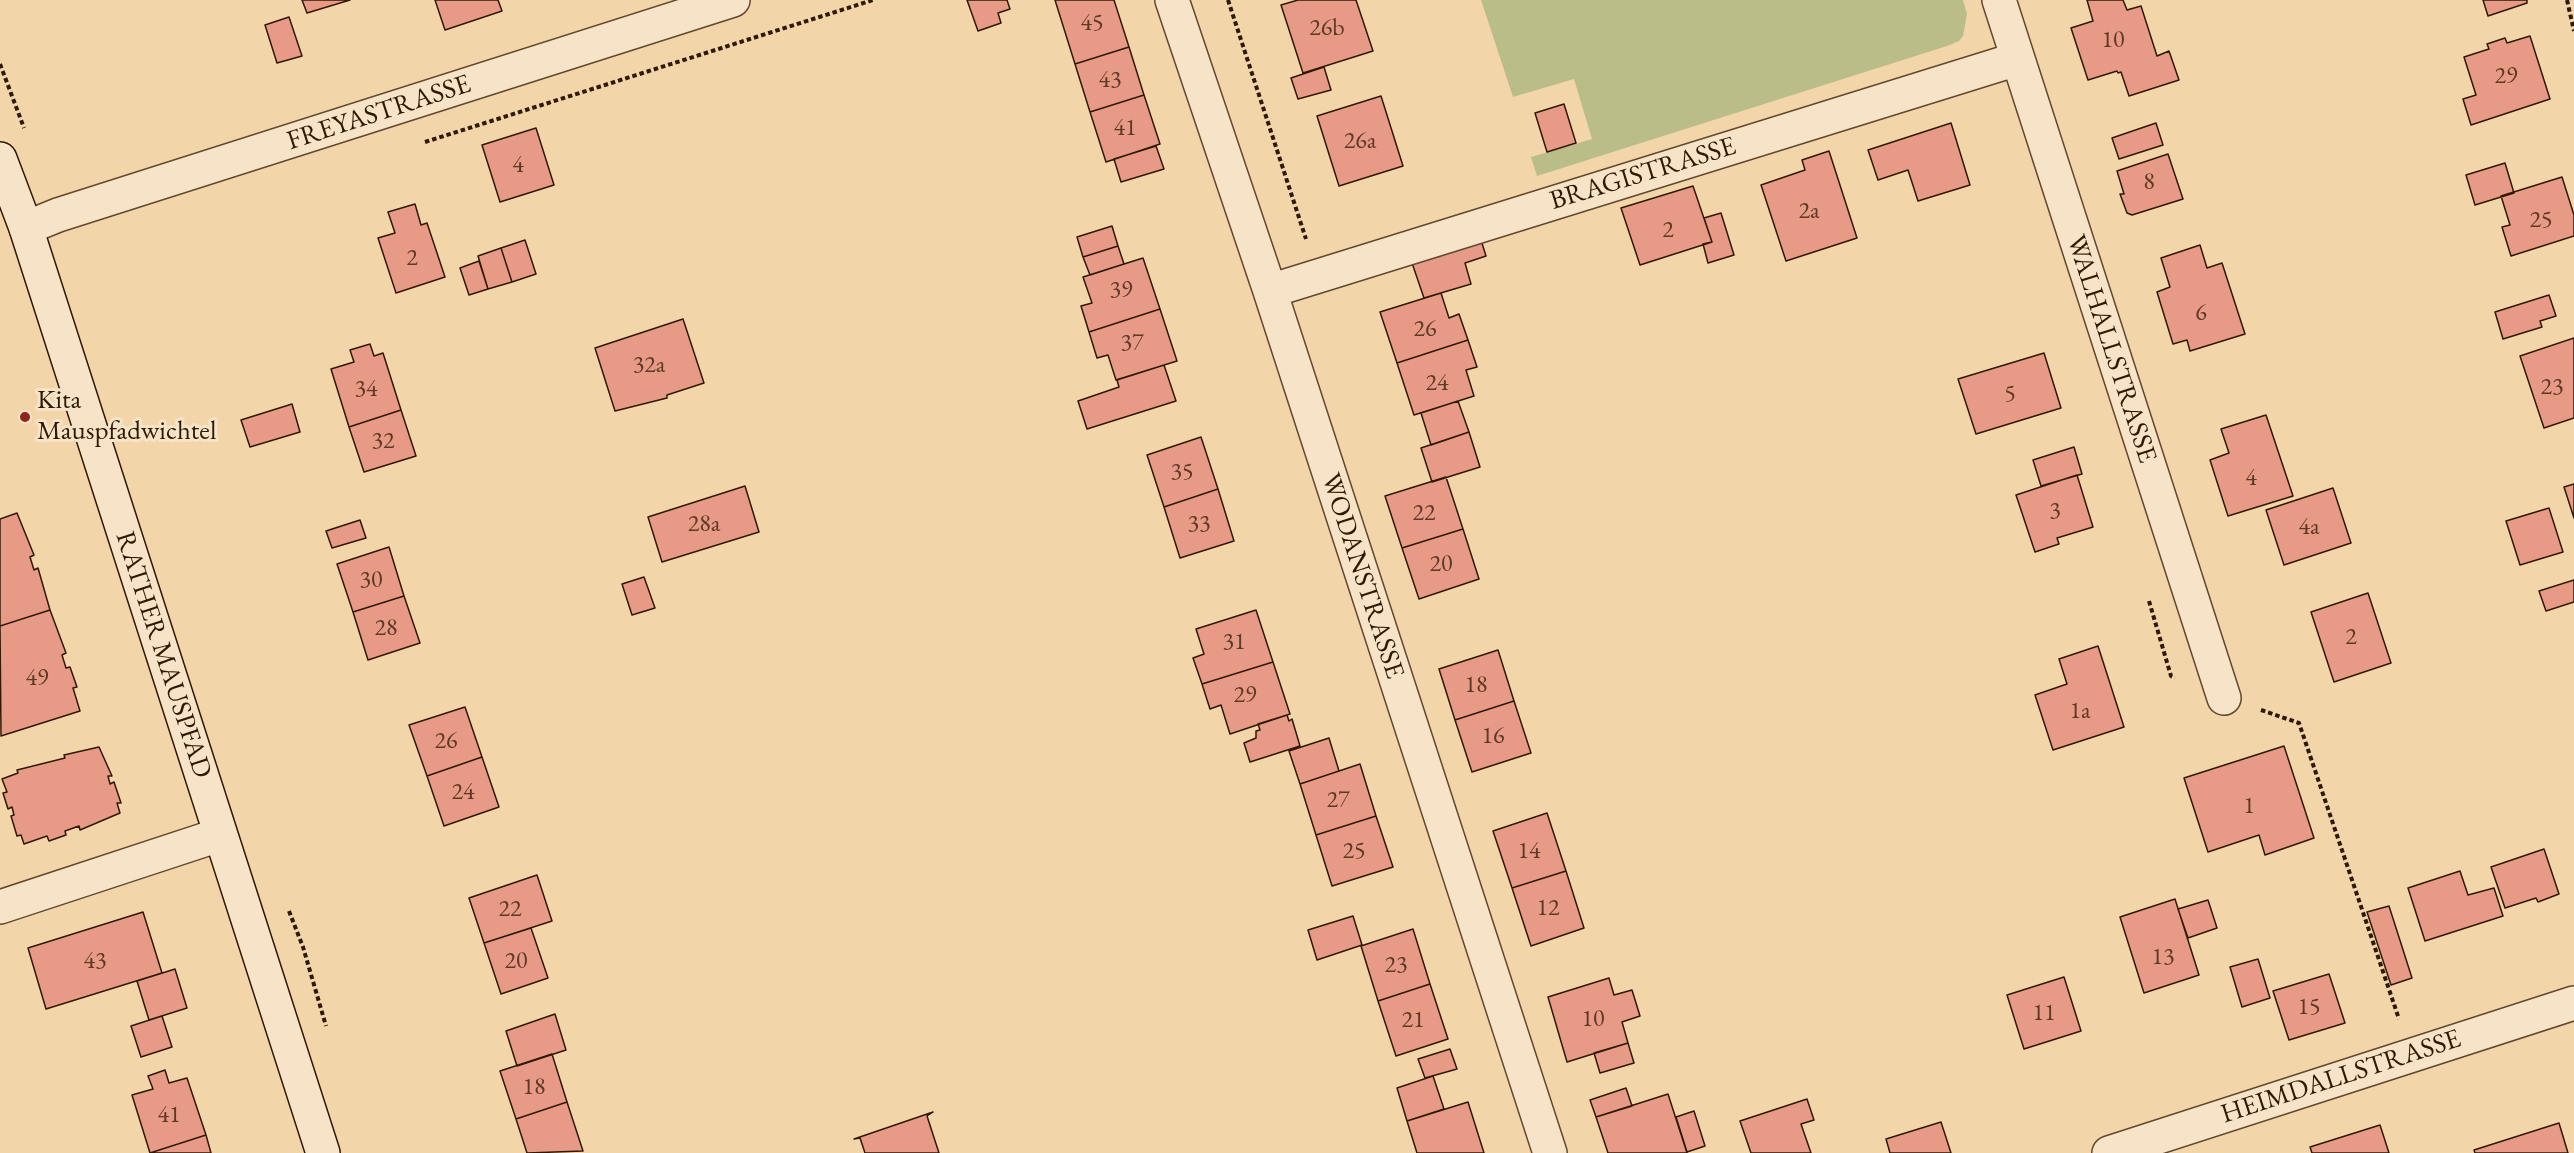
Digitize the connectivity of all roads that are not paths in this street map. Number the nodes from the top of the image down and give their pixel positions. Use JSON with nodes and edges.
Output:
{"nodes":[{"id":1,"x":733,"y":0,"type":"edge"},
{"id":2,"x":1172,"y":0,"type":"edge"},
{"id":3,"x":1999,"y":0,"type":"edge"},
{"id":4,"x":2017,"y":58,"type":"junction"},
{"id":5,"x":0,"y":159,"type":"edge"},
{"id":6,"x":26,"y":228,"type":"junction"},
{"id":7,"x":1270,"y":291,"type":"junction"},
{"id":8,"x":2224,"y":698,"type":"road end"},
{"id":9,"x":219,"y":835,"type":"junction"},
{"id":10,"x":0,"y":907,"type":"edge"},
{"id":11,"x":2574,"y":1003,"type":"edge"},
{"id":12,"x":323,"y":1153,"type":"edge"},
{"id":13,"x":1550,"y":1153,"type":"edge"},
{"id":14,"x":2109,"y":1153,"type":"edge"}],
"edges":[{"from":1,"to":6,"type":"street","name":"FREYASTRASSE"},
{"from":2,"to":7,"type":"street","name":"WODANSTRASSE"},
{"from":3,"to":4,"type":"street","name":"WALHALLSTRASSE"},
{"from":4,"to":7,"type":"street","name":"BRAGISTRASSE"},
{"from":4,"to":8,"type":"street","name":"WALHALLSTRASSE"},
{"from":5,"to":6,"type":"street","name":"RATHER MAUSPFAD"},
{"from":6,"to":9,"type":"street","name":"RATHER MAUSPFAD"},
{"from":7,"to":13,"type":"street","name":"WODANSTRASSE"},
{"from":9,"to":10,"type":"street"},
{"from":9,"to":12,"type":"street","name":"RATHER MAUSPFAD"},
{"from":11,"to":14,"type":"street","name":"HEIMDALLSTRASSE"}]}
